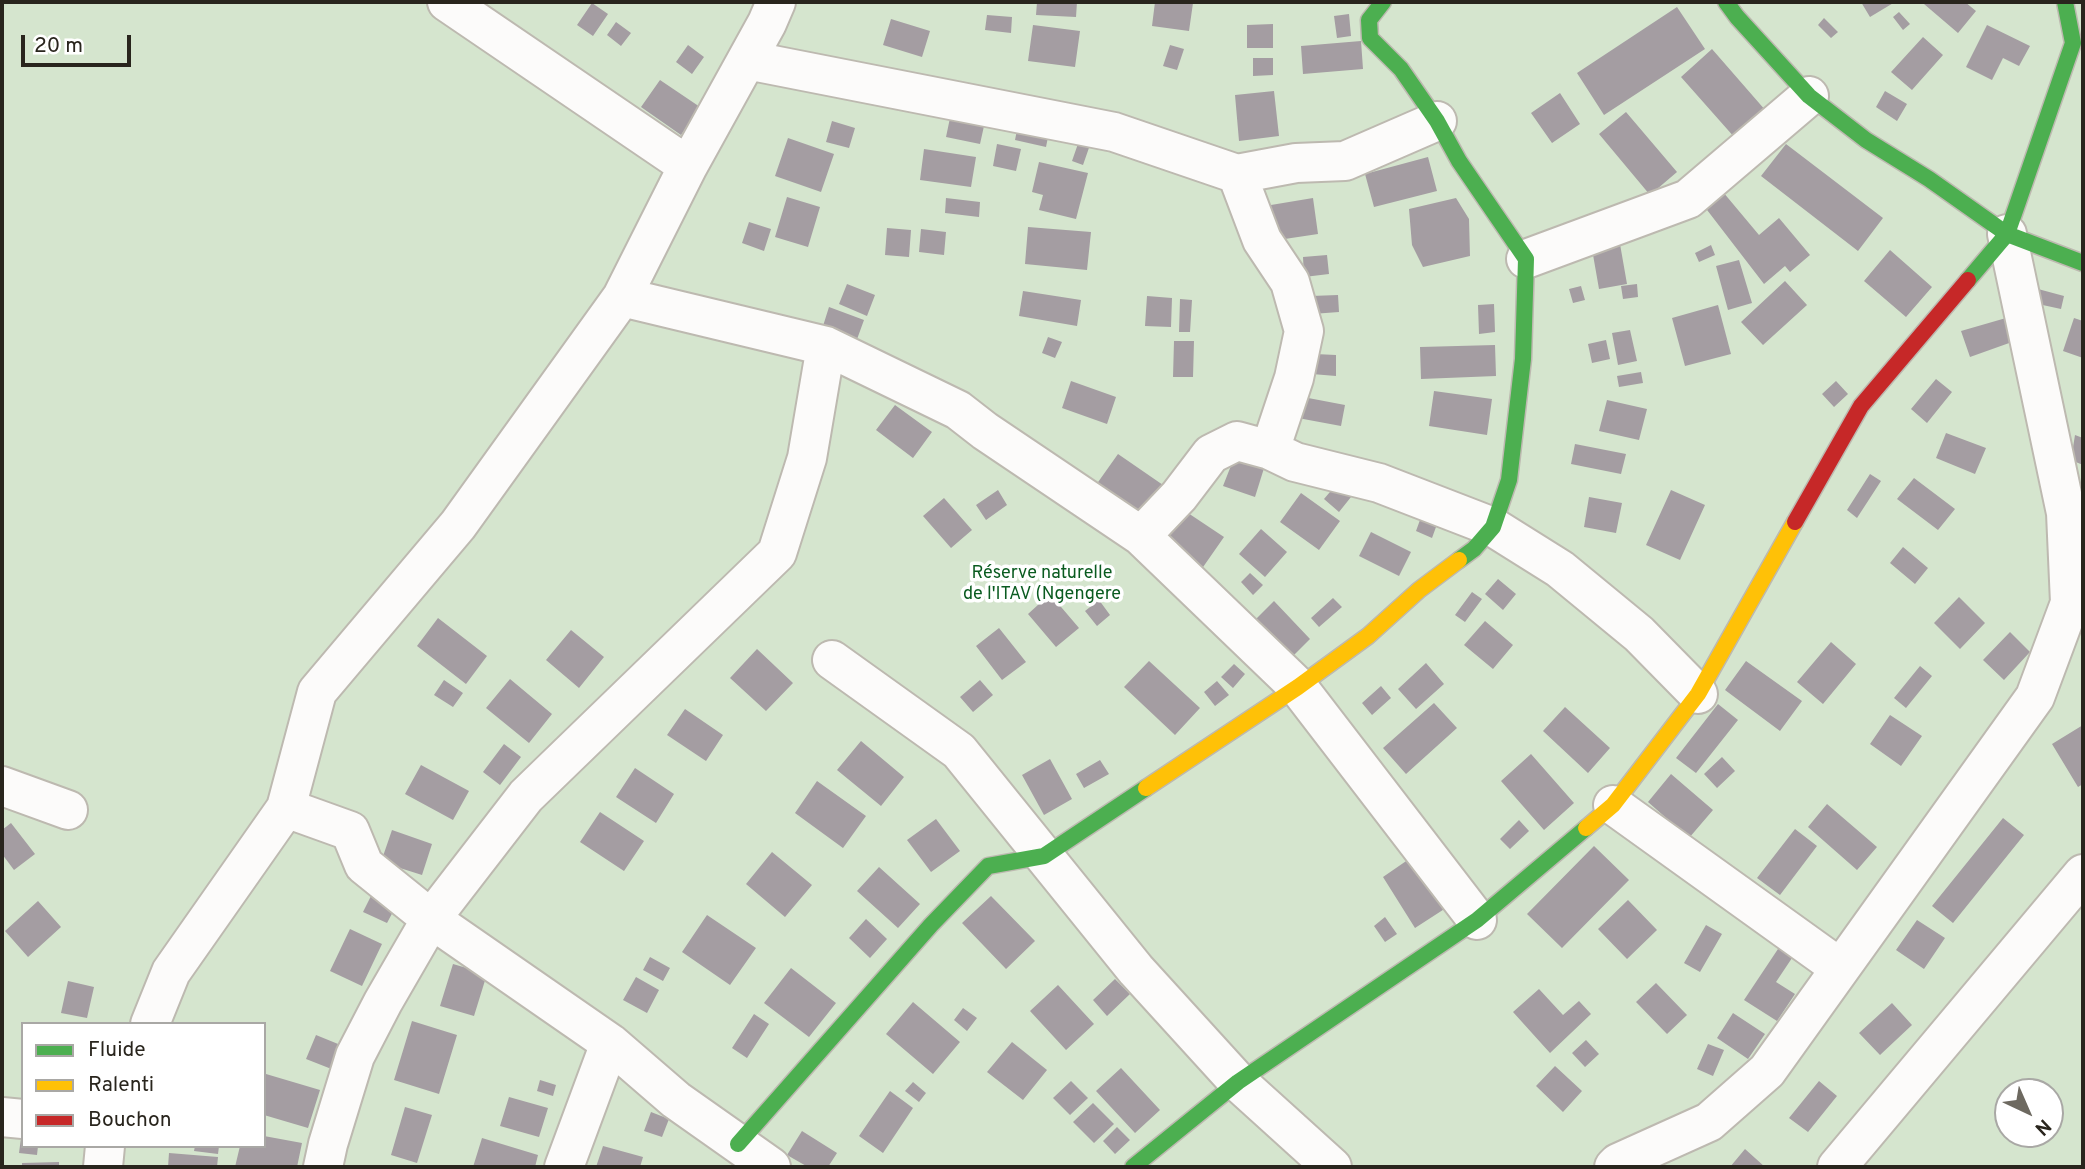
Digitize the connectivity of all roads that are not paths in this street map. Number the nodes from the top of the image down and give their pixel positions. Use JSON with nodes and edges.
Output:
{"nodes":[{"id":1,"x":447,"y":2,"type":"edge"},
{"id":2,"x":776,"y":2,"type":"edge"},
{"id":3,"x":1383,"y":2,"type":"edge"},
{"id":4,"x":1727,"y":2,"type":"edge"},
{"id":5,"x":2065,"y":2,"type":"edge"},
{"id":6,"x":747,"y":60,"type":"junction"},
{"id":7,"x":1810,"y":96,"type":"junction"},
{"id":8,"x":1437,"y":121,"type":"junction"},
{"id":9,"x":688,"y":166,"type":"junction"},
{"id":10,"x":1237,"y":174,"type":"junction"},
{"id":11,"x":2007,"y":234,"type":"junction"},
{"id":12,"x":1527,"y":259,"type":"junction"},
{"id":13,"x":2083,"y":263,"type":"edge"},
{"id":14,"x":622,"y":298,"type":"junction"},
{"id":15,"x":826,"y":346,"type":"junction"},
{"id":16,"x":1270,"y":450,"type":"junction"},
{"id":17,"x":1493,"y":527,"type":"junction"},
{"id":18,"x":1141,"y":537,"type":"junction"},
{"id":19,"x":832,"y":660,"type":"dead end"},
{"id":20,"x":1298,"y":687,"type":"junction"},
{"id":21,"x":1698,"y":694,"type":"junction"},
{"id":22,"x":2,"y":786,"type":"edge"},
{"id":23,"x":1613,"y":805,"type":"junction"},
{"id":24,"x":286,"y":808,"type":"junction"},
{"id":25,"x":68,"y":810,"type":"dead end"},
{"id":26,"x":1044,"y":856,"type":"junction"},
{"id":27,"x":2083,"y":874,"type":"edge"},
{"id":28,"x":431,"y":919,"type":"junction"},
{"id":29,"x":1478,"y":920,"type":"junction"},
{"id":30,"x":1840,"y":968,"type":"junction"},
{"id":31,"x":151,"y":1022,"type":"edge"},
{"id":32,"x":610,"y":1043,"type":"junction"},
{"id":33,"x":1238,"y":1082,"type":"junction"},
{"id":34,"x":2,"y":1117,"type":"edge"},
{"id":35,"x":21,"y":1119,"type":"edge"},
{"id":36,"x":738,"y":1144,"type":"junction"},
{"id":37,"x":105,"y":1148,"type":"edge"},
{"id":38,"x":103,"y":1167,"type":"edge"},
{"id":39,"x":323,"y":1167,"type":"edge"},
{"id":40,"x":564,"y":1167,"type":"edge"},
{"id":41,"x":771,"y":1167,"type":"edge"},
{"id":42,"x":1133,"y":1167,"type":"edge"},
{"id":43,"x":1332,"y":1167,"type":"edge"},
{"id":44,"x":1614,"y":1167,"type":"edge"},
{"id":45,"x":1837,"y":1167,"type":"edge"}],
"edges":[{"from":1,"to":9,"type":"street"},
{"from":2,"to":6,"type":"street"},
{"from":3,"to":8,"type":"street"},
{"from":4,"to":7,"type":"street"},
{"from":5,"to":11,"type":"street"},
{"from":6,"to":9,"type":"street"},
{"from":6,"to":10,"type":"street"},
{"from":7,"to":11,"type":"street"},
{"from":7,"to":12,"type":"street"},
{"from":8,"to":10,"type":"street"},
{"from":8,"to":12,"type":"street"},
{"from":9,"to":14,"type":"street"},
{"from":10,"to":16,"type":"street"},
{"from":11,"to":13,"type":"street"},
{"from":11,"to":21,"type":"street"},
{"from":11,"to":30,"type":"street"},
{"from":12,"to":17,"type":"street"},
{"from":14,"to":15,"type":"street"},
{"from":14,"to":24,"type":"street"},
{"from":15,"to":18,"type":"street"},
{"from":15,"to":28,"type":"street"},
{"from":16,"to":17,"type":"street"},
{"from":16,"to":18,"type":"street"},
{"from":17,"to":20,"type":"street"},
{"from":17,"to":21,"type":"street"},
{"from":18,"to":20,"type":"street"},
{"from":19,"to":26,"type":"street"},
{"from":20,"to":26,"type":"street"},
{"from":20,"to":29,"type":"street"},
{"from":21,"to":23,"type":"street"},
{"from":22,"to":25,"type":"street"},
{"from":23,"to":29,"type":"street"},
{"from":23,"to":30,"type":"street"},
{"from":24,"to":28,"type":"street"},
{"from":24,"to":31,"type":"street"},
{"from":26,"to":33,"type":"street"},
{"from":26,"to":36,"type":"street"},
{"from":27,"to":45,"type":"street"},
{"from":28,"to":32,"type":"street"},
{"from":28,"to":39,"type":"street"},
{"from":29,"to":33,"type":"street"},
{"from":30,"to":44,"type":"street"},
{"from":32,"to":36,"type":"street"},
{"from":32,"to":40,"type":"street"},
{"from":33,"to":42,"type":"street"},
{"from":33,"to":43,"type":"street"},
{"from":34,"to":35,"type":"street"},
{"from":36,"to":41,"type":"street"},
{"from":37,"to":38,"type":"street"}]}
